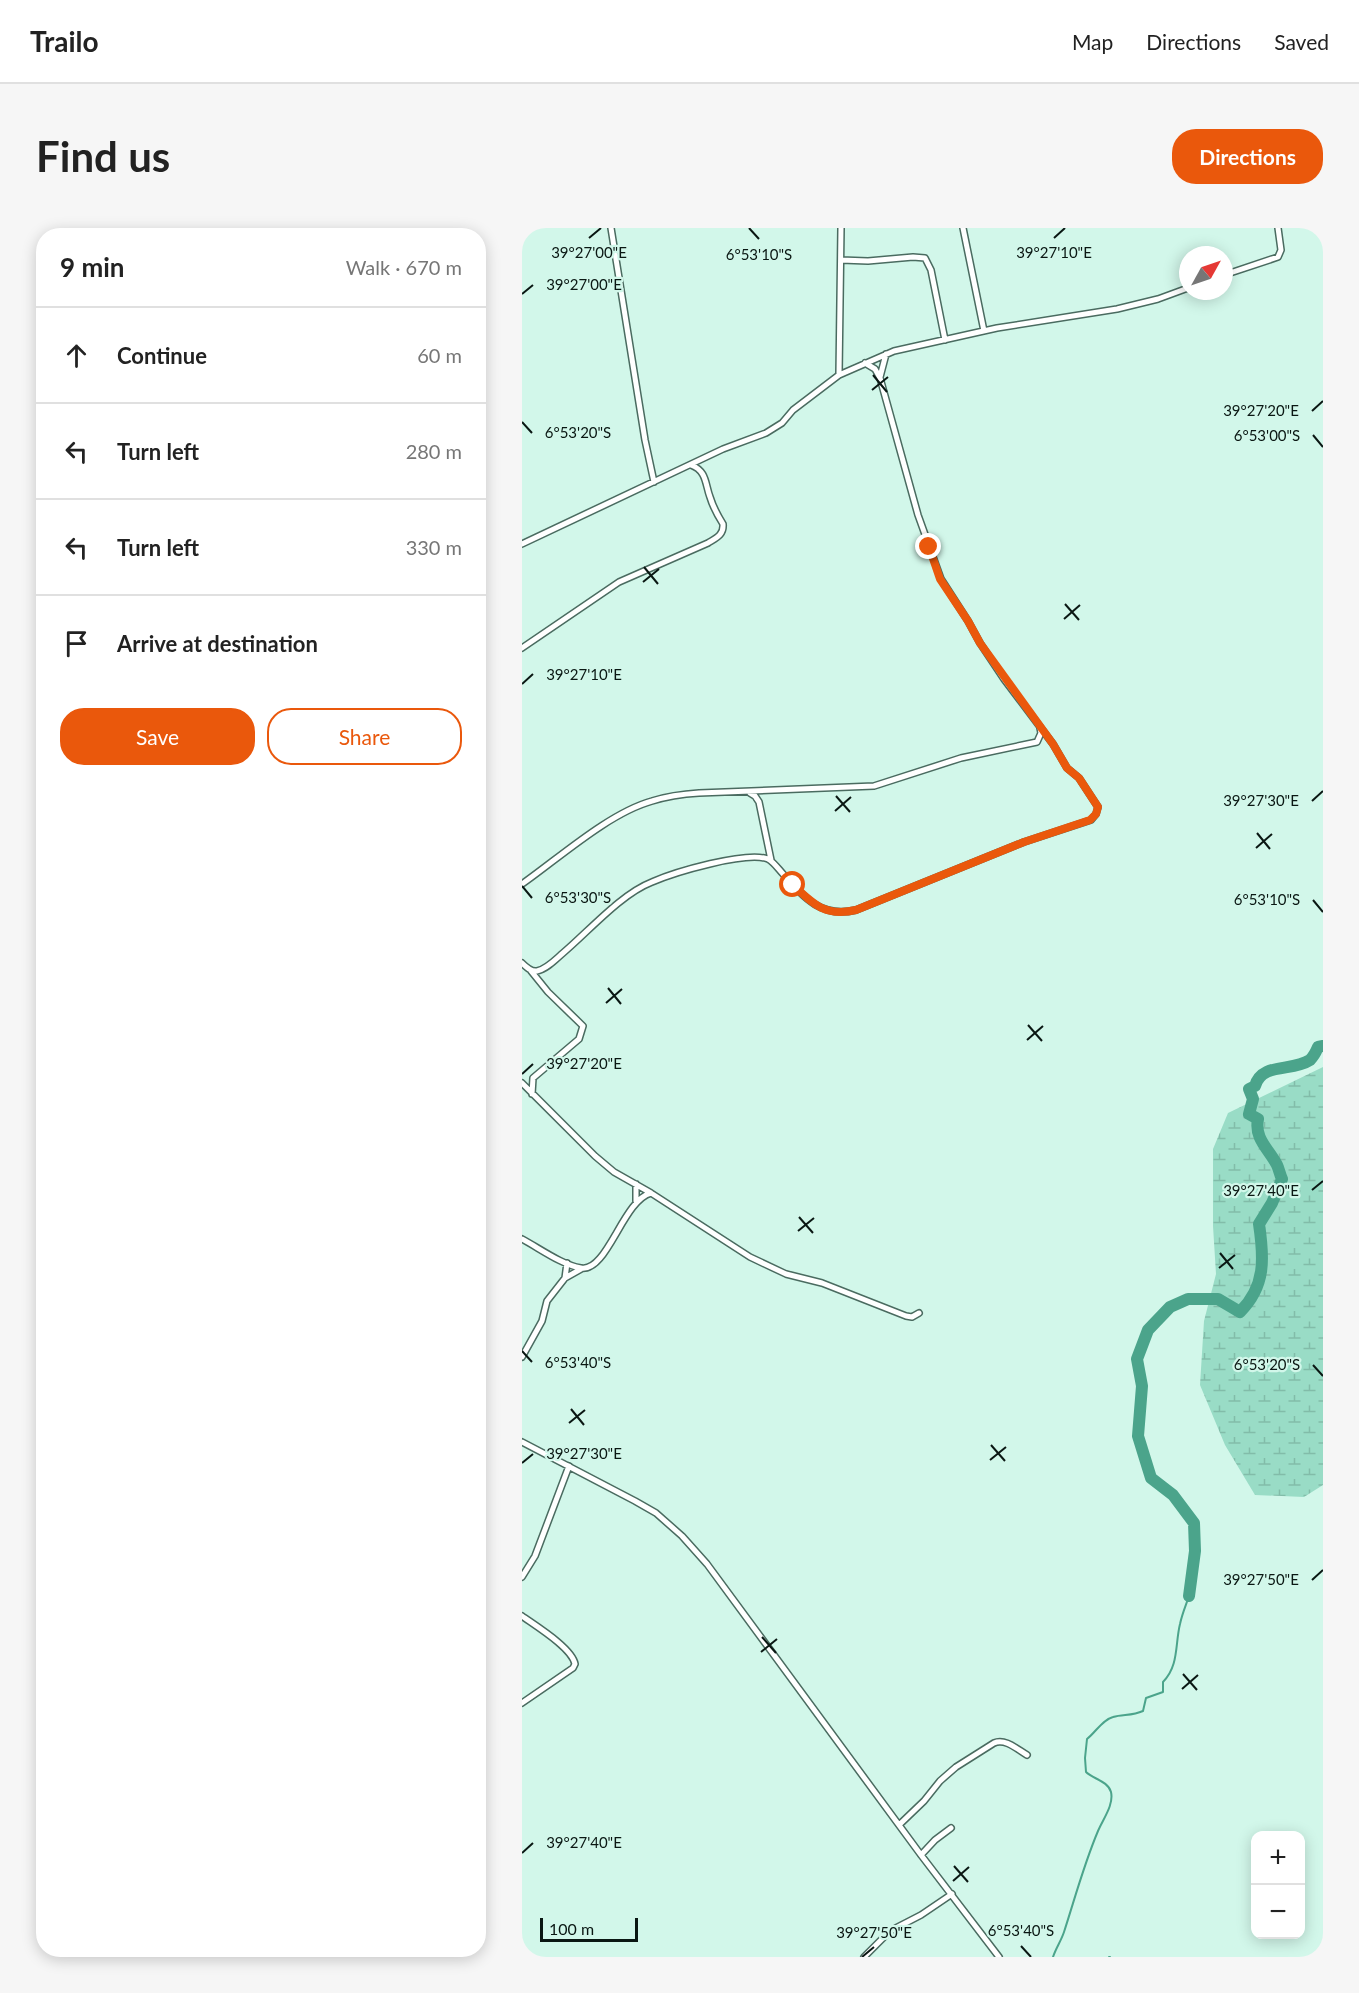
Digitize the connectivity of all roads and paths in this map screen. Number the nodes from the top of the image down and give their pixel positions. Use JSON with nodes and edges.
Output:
{"nodes":[{"id":1,"x":611,"y":228,"type":"edge"},
{"id":2,"x":841,"y":228,"type":"edge"},
{"id":3,"x":963,"y":228,"type":"edge"},
{"id":4,"x":1278,"y":228,"type":"edge"},
{"id":5,"x":841,"y":260,"type":"junction"},
{"id":6,"x":1233,"y":272,"type":"edge"},
{"id":7,"x":1179,"y":291,"type":"edge"},
{"id":8,"x":984,"y":331,"type":"junction"},
{"id":9,"x":945,"y":340,"type":"junction"},
{"id":10,"x":886,"y":354,"type":"junction"},
{"id":11,"x":865,"y":363,"type":"junction"},
{"id":12,"x":839,"y":375,"type":"junction"},
{"id":13,"x":880,"y":377,"type":"junction"},
{"id":14,"x":691,"y":465,"type":"junction"},
{"id":15,"x":654,"y":482,"type":"junction"},
{"id":16,"x":522,"y":544,"type":"edge"},
{"id":17,"x":522,"y":648,"type":"edge"},
{"id":18,"x":1040,"y":726,"type":"junction"},
{"id":19,"x":748,"y":792,"type":"junction"},
{"id":20,"x":771,"y":860,"type":"junction"},
{"id":21,"x":522,"y":884,"type":"edge"},
{"id":22,"x":522,"y":963,"type":"edge"},
{"id":23,"x":546,"y":967,"type":"junction"},
{"id":24,"x":531,"y":971,"type":"junction"},
{"id":25,"x":538,"y":981,"type":"junction"},
{"id":26,"x":533,"y":1078,"type":"junction"},
{"id":27,"x":522,"y":1082,"type":"edge"},
{"id":28,"x":531,"y":1094,"type":"junction"},
{"id":29,"x":636,"y":1184,"type":"junction"},
{"id":30,"x":651,"y":1193,"type":"junction"},
{"id":31,"x":636,"y":1201,"type":"junction"},
{"id":32,"x":522,"y":1239,"type":"edge"},
{"id":33,"x":567,"y":1263,"type":"junction"},
{"id":34,"x":581,"y":1269,"type":"junction"},
{"id":35,"x":565,"y":1278,"type":"junction"},
{"id":36,"x":919,"y":1313,"type":"dead end"},
{"id":37,"x":522,"y":1357,"type":"edge"},
{"id":38,"x":522,"y":1442,"type":"edge"},
{"id":39,"x":569,"y":1466,"type":"junction"},
{"id":40,"x":522,"y":1577,"type":"edge"},
{"id":41,"x":522,"y":1616,"type":"edge"},
{"id":42,"x":522,"y":1702,"type":"edge"},
{"id":43,"x":1027,"y":1755,"type":"dead end"},
{"id":44,"x":898,"y":1825,"type":"junction"},
{"id":45,"x":951,"y":1828,"type":"dead end"},
{"id":46,"x":921,"y":1855,"type":"junction"},
{"id":47,"x":952,"y":1894,"type":"junction"},
{"id":48,"x":864,"y":1957,"type":"edge"},
{"id":49,"x":999,"y":1957,"type":"edge"}],
"edges":[{"from":1,"to":15,"type":"street"},
{"from":2,"to":5,"type":"street"},
{"from":3,"to":8,"type":"street"},
{"from":4,"to":6,"type":"street"},
{"from":5,"to":9,"type":"street"},
{"from":5,"to":12,"type":"street"},
{"from":7,"to":8,"type":"street"},
{"from":8,"to":9,"type":"street"},
{"from":9,"to":10,"type":"street"},
{"from":10,"to":11,"type":"street"},
{"from":10,"to":13,"type":"street"},
{"from":11,"to":12,"type":"street"},
{"from":11,"to":13,"type":"street"},
{"from":12,"to":14,"type":"street"},
{"from":13,"to":18,"type":"street"},
{"from":14,"to":15,"type":"street"},
{"from":14,"to":17,"type":"street"},
{"from":15,"to":16,"type":"street"},
{"from":18,"to":19,"type":"street"},
{"from":18,"to":20,"type":"street"},
{"from":19,"to":20,"type":"street"},
{"from":19,"to":21,"type":"street"},
{"from":20,"to":23,"type":"street"},
{"from":22,"to":24,"type":"street"},
{"from":23,"to":24,"type":"street"},
{"from":23,"to":25,"type":"street"},
{"from":24,"to":25,"type":"street"},
{"from":25,"to":26,"type":"street"},
{"from":26,"to":27,"type":"street"},
{"from":26,"to":28,"type":"street"},
{"from":27,"to":28,"type":"street"},
{"from":28,"to":29,"type":"street"},
{"from":29,"to":30,"type":"street"},
{"from":29,"to":31,"type":"street"},
{"from":30,"to":31,"type":"street"},
{"from":30,"to":36,"type":"street"},
{"from":31,"to":34,"type":"street"},
{"from":32,"to":33,"type":"street"},
{"from":33,"to":34,"type":"street"},
{"from":33,"to":35,"type":"street"},
{"from":34,"to":35,"type":"street"},
{"from":35,"to":37,"type":"street"},
{"from":38,"to":39,"type":"street"},
{"from":39,"to":40,"type":"street"},
{"from":39,"to":44,"type":"street"},
{"from":41,"to":42,"type":"street"},
{"from":43,"to":44,"type":"street"},
{"from":44,"to":46,"type":"street"},
{"from":45,"to":46,"type":"street"},
{"from":46,"to":47,"type":"street"},
{"from":47,"to":48,"type":"street"},
{"from":47,"to":49,"type":"street"}]}
